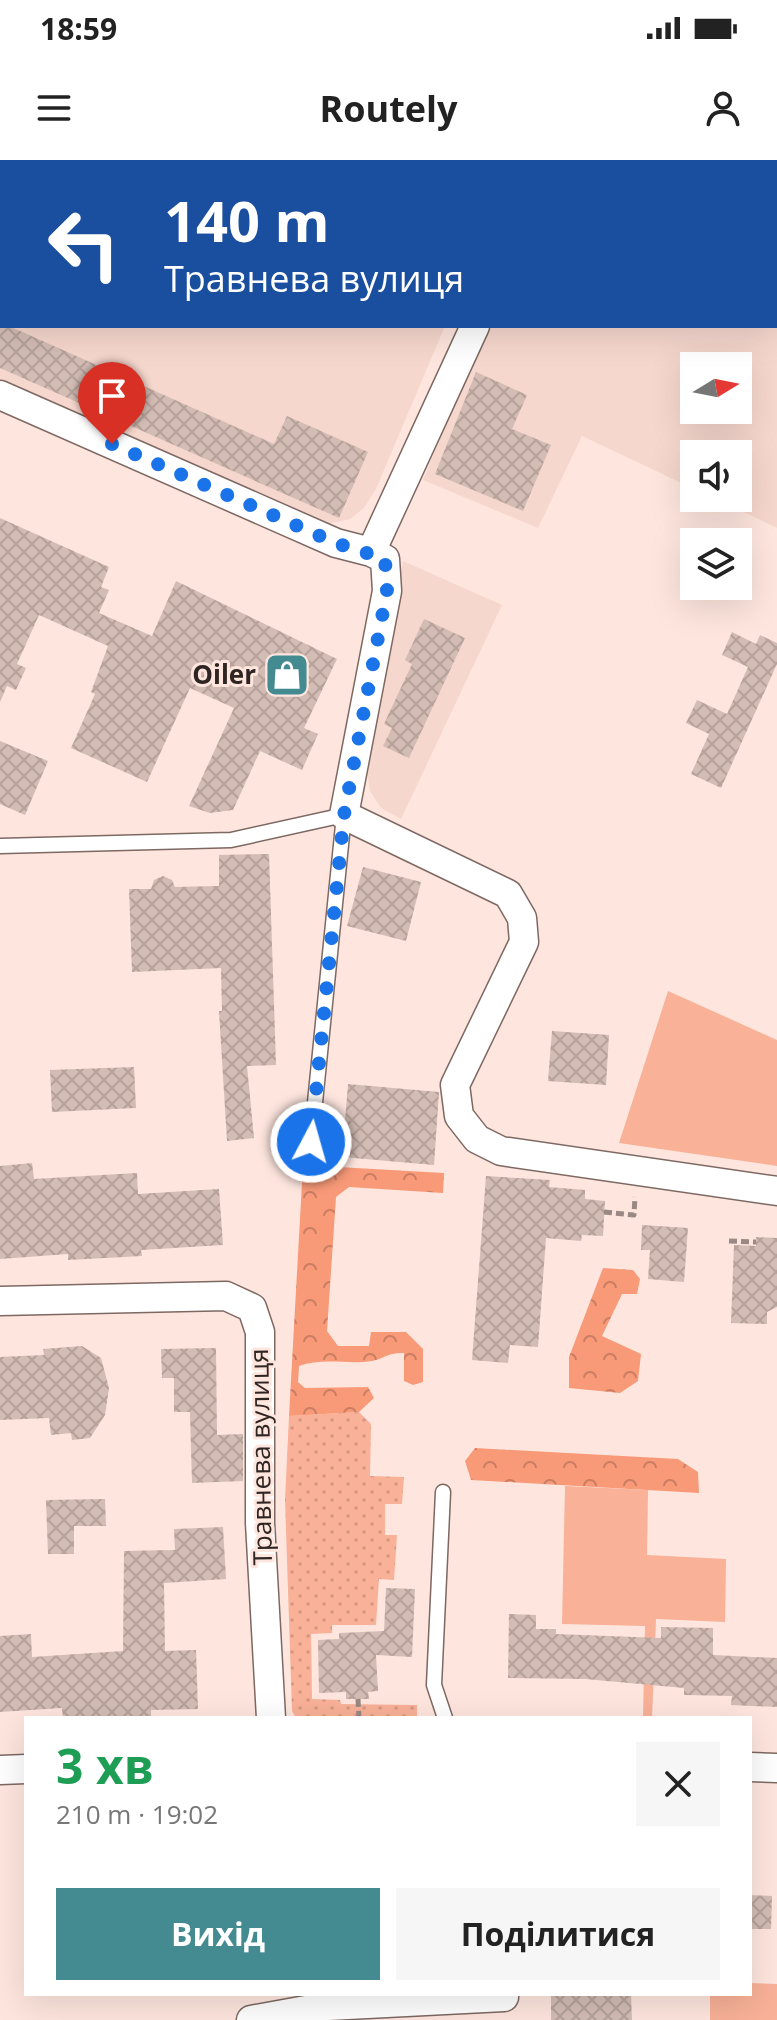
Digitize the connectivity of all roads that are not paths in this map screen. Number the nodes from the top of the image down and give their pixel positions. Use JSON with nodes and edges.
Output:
{"nodes":[{"id":1,"x":474,"y":328,"type":"edge"},
{"id":2,"x":0,"y":395,"type":"edge"},
{"id":3,"x":371,"y":552,"type":"junction"},
{"id":4,"x":344,"y":815,"type":"junction"},
{"id":5,"x":0,"y":846,"type":"edge"},
{"id":6,"x":311,"y":1142,"type":"dead end"},
{"id":7,"x":777,"y":1191,"type":"edge"},
{"id":8,"x":0,"y":1301,"type":"edge"},
{"id":9,"x":443,"y":1492,"type":"dead end"},
{"id":10,"x":271,"y":1716,"type":"edge"},
{"id":11,"x":444,"y":1716,"type":"edge"},
{"id":12,"x":752,"y":1767,"type":"edge"},
{"id":13,"x":777,"y":1768,"type":"edge"},
{"id":14,"x":24,"y":1769,"type":"edge"},
{"id":15,"x":0,"y":1770,"type":"edge"},
{"id":16,"x":504,"y":1997,"type":"dead end"},
{"id":17,"x":251,"y":2020,"type":"edge"}],
"edges":[{"from":1,"to":3,"type":"street"},
{"from":2,"to":3,"type":"street"},
{"from":3,"to":4,"type":"street"},
{"from":4,"to":5,"type":"lane"},
{"from":4,"to":6,"type":"lane"},
{"from":4,"to":7,"type":"street"},
{"from":8,"to":10,"type":"street","name":"Травнева вулиця"},
{"from":9,"to":11,"type":"lane"},
{"from":12,"to":13,"type":"street"},
{"from":14,"to":15,"type":"street"},
{"from":16,"to":17,"type":"street"}]}
